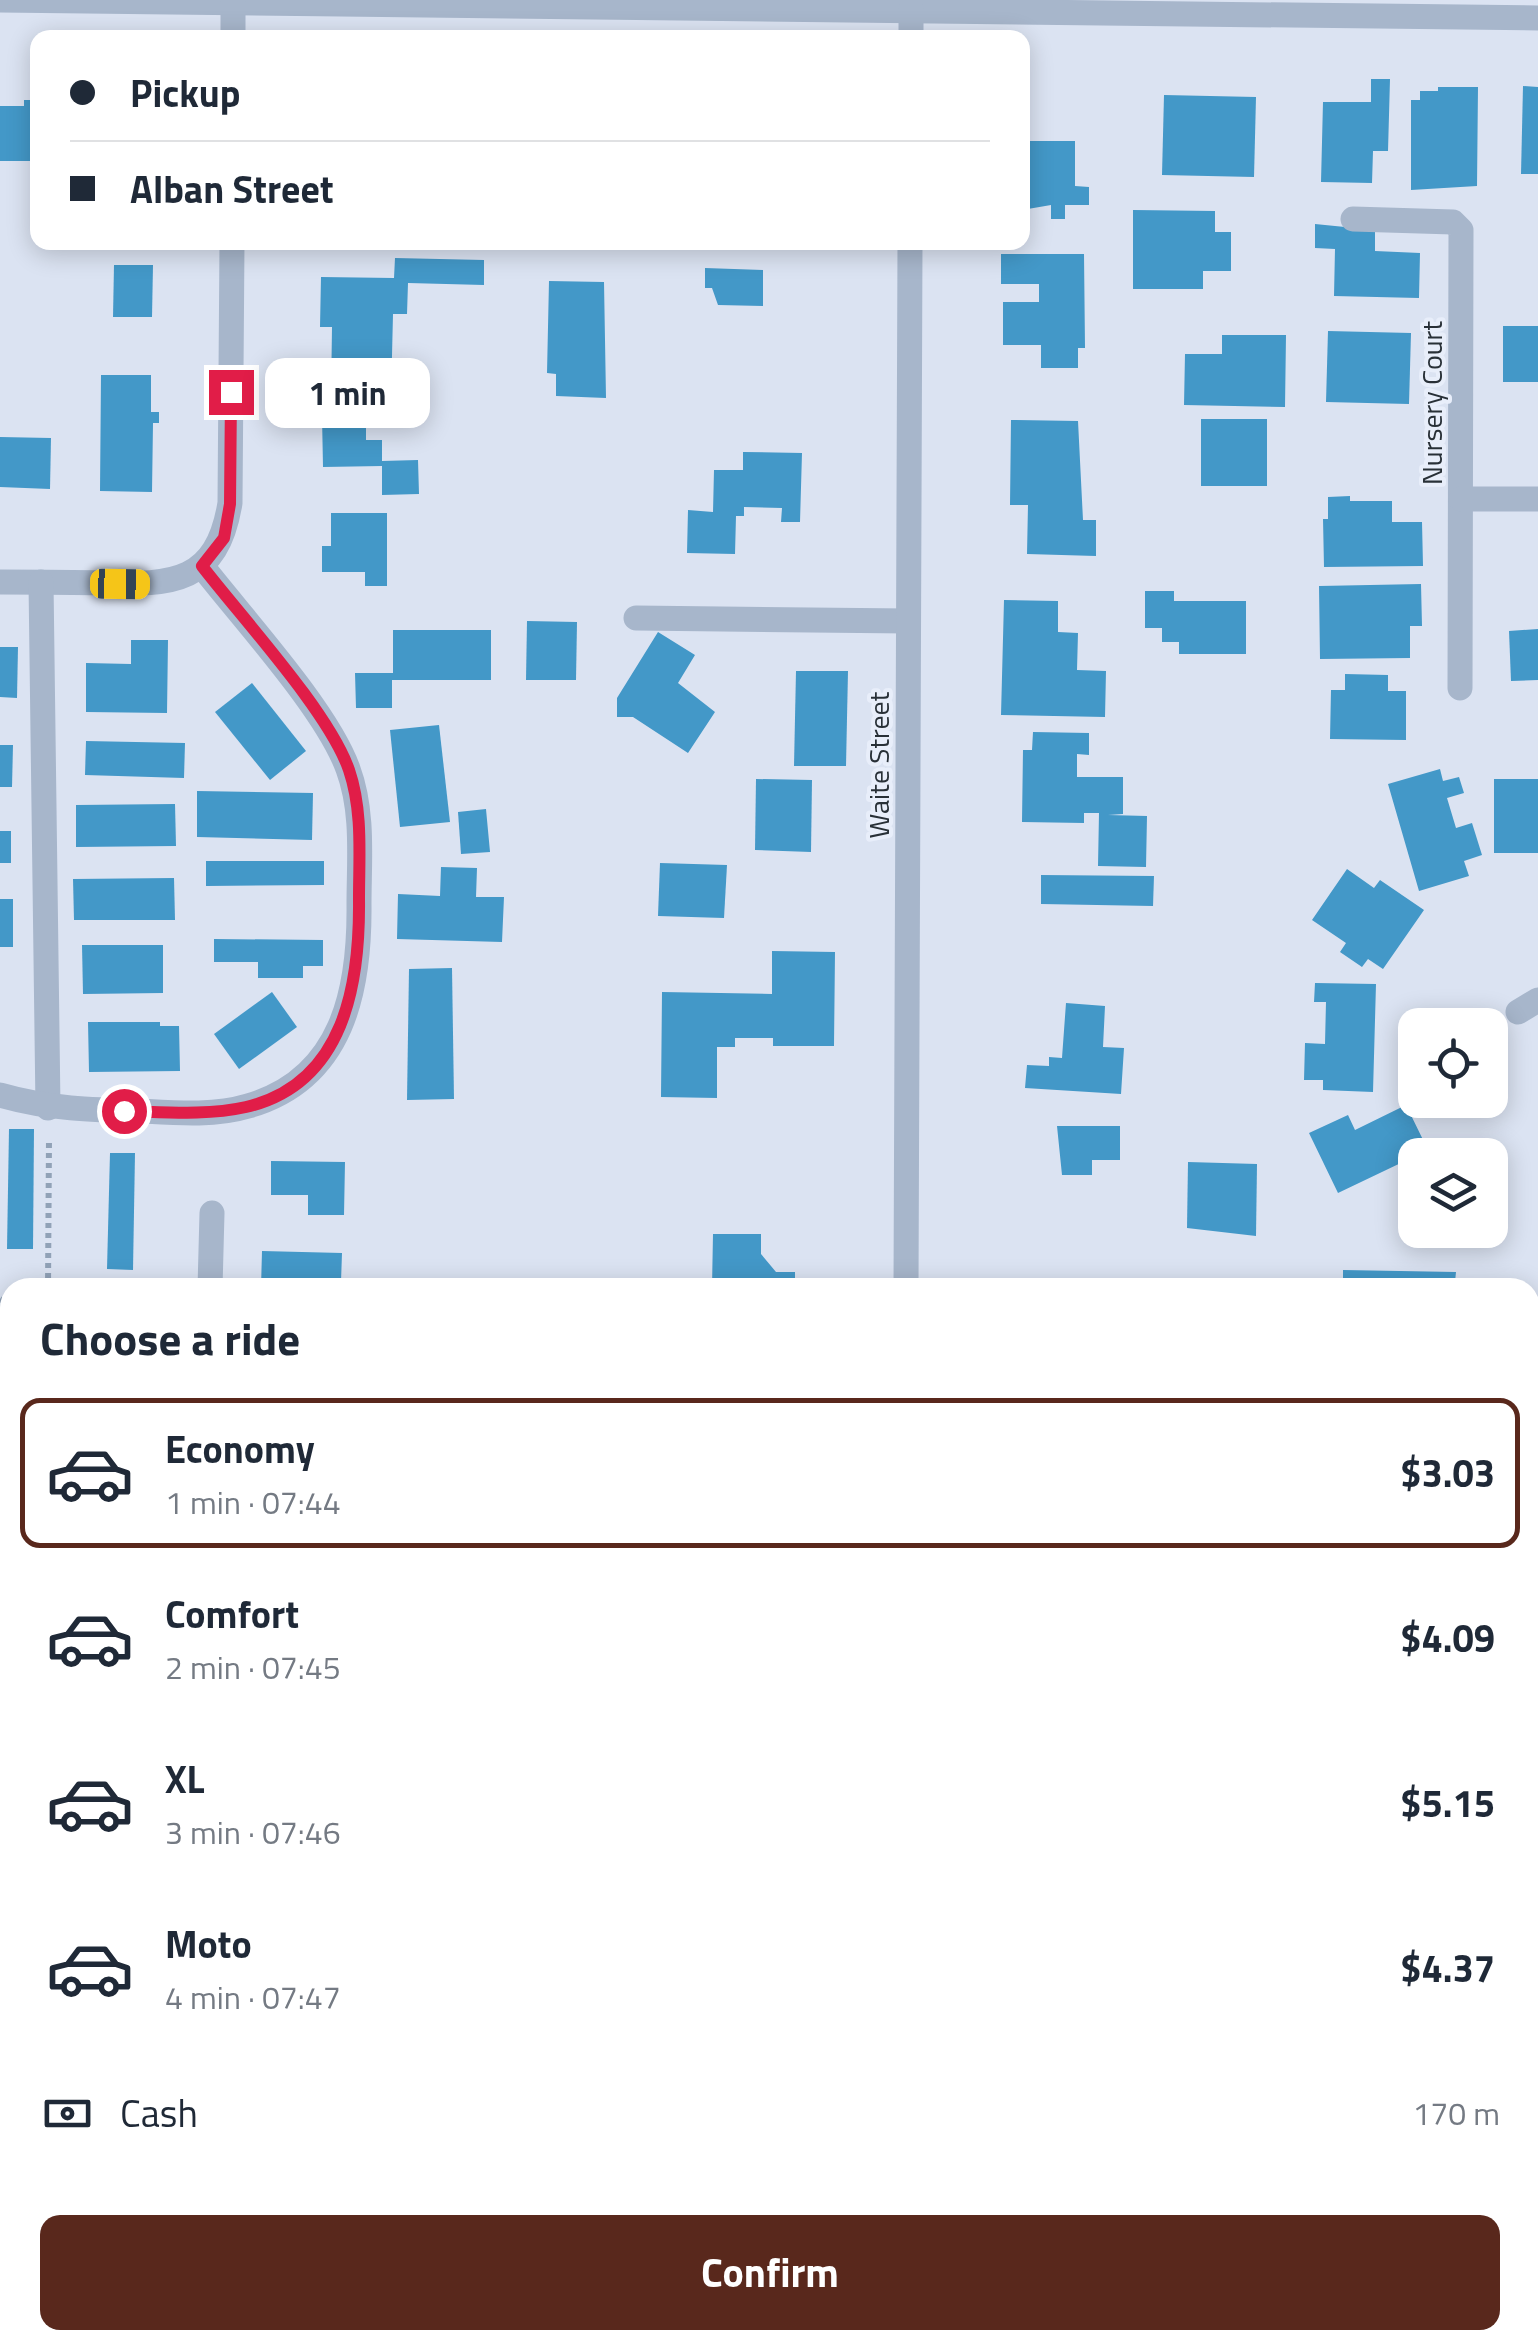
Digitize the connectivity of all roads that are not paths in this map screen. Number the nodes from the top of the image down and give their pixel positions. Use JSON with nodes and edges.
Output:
{"nodes":[{"id":1,"x":0,"y":0,"type":"edge"},
{"id":2,"x":233,"y":2,"type":"edge"},
{"id":3,"x":509,"y":2,"type":"edge"},
{"id":4,"x":982,"y":5,"type":"edge"},
{"id":5,"x":1465,"y":8,"type":"edge"},
{"id":6,"x":911,"y":9,"type":"junction"},
{"id":7,"x":1538,"y":18,"type":"edge"},
{"id":8,"x":233,"y":30,"type":"edge"},
{"id":9,"x":911,"y":30,"type":"edge"},
{"id":10,"x":1354,"y":219,"type":"dead end"},
{"id":11,"x":232,"y":250,"type":"edge"},
{"id":12,"x":910,"y":250,"type":"edge"},
{"id":13,"x":1461,"y":499,"type":"junction"},
{"id":14,"x":1538,"y":499,"type":"edge"},
{"id":15,"x":202,"y":566,"type":"junction"},
{"id":16,"x":0,"y":582,"type":"edge"},
{"id":17,"x":41,"y":582,"type":"junction"},
{"id":18,"x":636,"y":618,"type":"dead end"},
{"id":19,"x":908,"y":621,"type":"junction"},
{"id":20,"x":1460,"y":688,"type":"dead end"},
{"id":21,"x":0,"y":1095,"type":"edge"},
{"id":22,"x":48,"y":1108,"type":"junction"},
{"id":23,"x":212,"y":1213,"type":"dead end"},
{"id":24,"x":210,"y":1278,"type":"edge"},
{"id":25,"x":906,"y":1278,"type":"edge"}],
"edges":[{"from":1,"to":2,"type":"street"},
{"from":2,"to":3,"type":"street"},
{"from":2,"to":8,"type":"street"},
{"from":3,"to":6,"type":"street"},
{"from":4,"to":5,"type":"street"},
{"from":4,"to":6,"type":"street"},
{"from":5,"to":7,"type":"street"},
{"from":6,"to":9,"type":"street"},
{"from":10,"to":13,"type":"street","name":"Nursery Court"},
{"from":11,"to":15,"type":"street"},
{"from":12,"to":19,"type":"street","name":"Waite Street"},
{"from":13,"to":14,"type":"street"},
{"from":13,"to":20,"type":"street","name":"Nursery Court"},
{"from":15,"to":17,"type":"street"},
{"from":15,"to":22,"type":"street"},
{"from":16,"to":17,"type":"street"},
{"from":17,"to":22,"type":"street"},
{"from":18,"to":19,"type":"street"},
{"from":19,"to":25,"type":"street","name":"Waite Street"},
{"from":21,"to":22,"type":"street"},
{"from":23,"to":24,"type":"street"}]}
